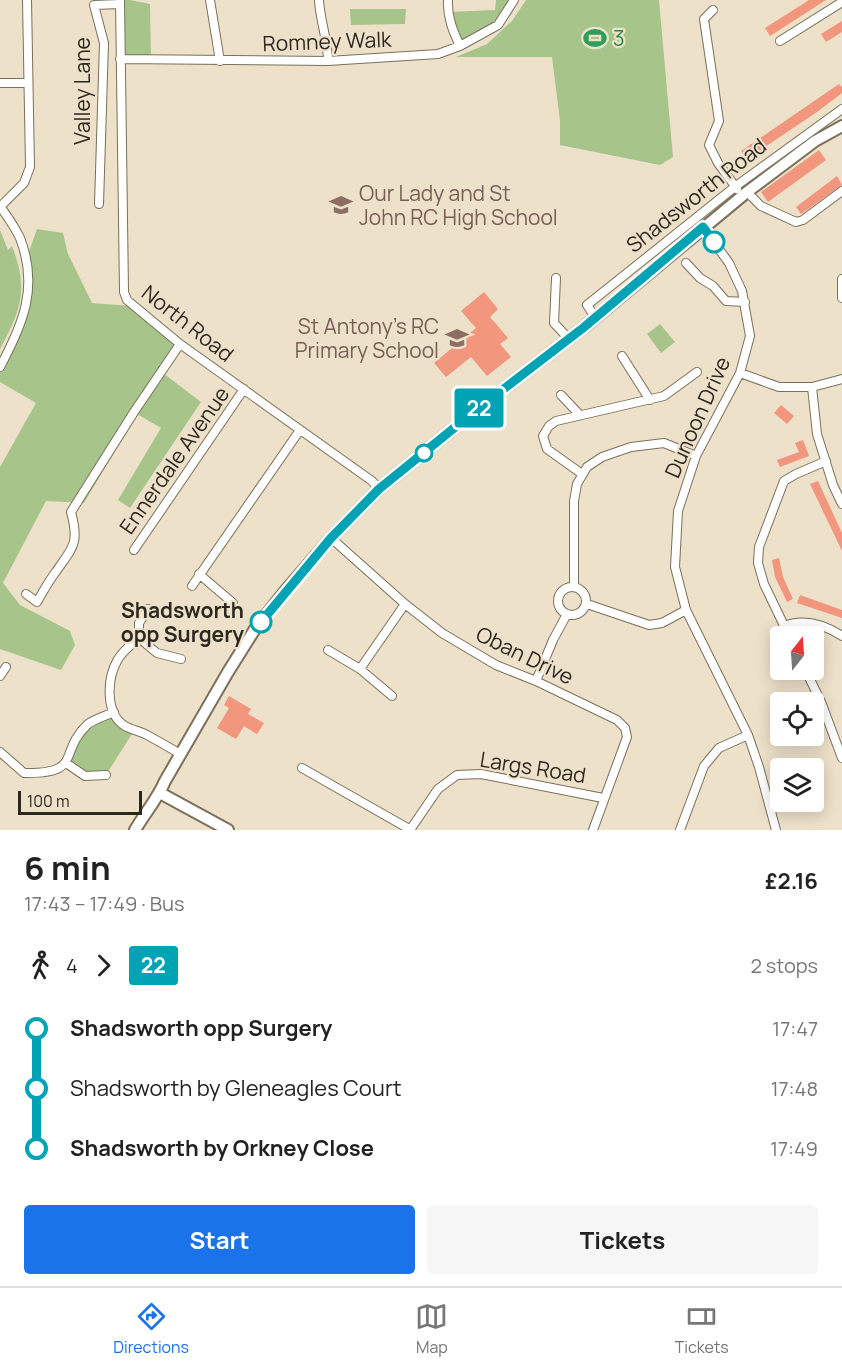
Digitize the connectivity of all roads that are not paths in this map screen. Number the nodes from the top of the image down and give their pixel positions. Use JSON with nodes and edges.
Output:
{"nodes":[{"id":1,"x":27,"y":0,"type":"edge"},
{"id":2,"x":210,"y":0,"type":"edge"},
{"id":3,"x":319,"y":0,"type":"edge"},
{"id":4,"x":448,"y":0,"type":"edge"},
{"id":5,"x":514,"y":0,"type":"edge"},
{"id":6,"x":120,"y":2,"type":"edge"},
{"id":7,"x":842,"y":2,"type":"edge"},
{"id":8,"x":713,"y":10,"type":"dead end"},
{"id":9,"x":780,"y":41,"type":"dead end"},
{"id":10,"x":460,"y":46,"type":"junction"},
{"id":11,"x":120,"y":59,"type":"junction"},
{"id":12,"x":220,"y":61,"type":"junction"},
{"id":13,"x":328,"y":61,"type":"junction"},
{"id":14,"x":0,"y":83,"type":"edge"},
{"id":15,"x":28,"y":83,"type":"junction"},
{"id":16,"x":842,"y":110,"type":"edge"},
{"id":17,"x":842,"y":126,"type":"edge"},
{"id":18,"x":736,"y":186,"type":"junction"},
{"id":19,"x":842,"y":191,"type":"edge"},
{"id":20,"x":745,"y":194,"type":"junction"},
{"id":21,"x":99,"y":204,"type":"dead end"},
{"id":22,"x":0,"y":206,"type":"edge"},
{"id":23,"x":703,"y":227,"type":"junction"},
{"id":24,"x":686,"y":263,"type":"dead end"},
{"id":25,"x":556,"y":278,"type":"dead end"},
{"id":26,"x":842,"y":279,"type":"edge"},
{"id":27,"x":842,"y":298,"type":"edge"},
{"id":28,"x":745,"y":302,"type":"junction"},
{"id":29,"x":595,"y":318,"type":"junction"},
{"id":30,"x":569,"y":339,"type":"junction"},
{"id":31,"x":180,"y":344,"type":"junction"},
{"id":32,"x":622,"y":356,"type":"dead end"},
{"id":33,"x":0,"y":367,"type":"edge"},
{"id":34,"x":696,"y":372,"type":"dead end"},
{"id":35,"x":740,"y":373,"type":"junction"},
{"id":36,"x":842,"y":379,"type":"edge"},
{"id":37,"x":812,"y":387,"type":"junction"},
{"id":38,"x":244,"y":389,"type":"junction"},
{"id":39,"x":561,"y":395,"type":"dead end"},
{"id":40,"x":650,"y":400,"type":"junction"},
{"id":41,"x":579,"y":414,"type":"junction"},
{"id":42,"x":300,"y":430,"type":"junction"},
{"id":43,"x":696,"y":456,"type":"junction"},
{"id":44,"x":826,"y":462,"type":"junction"},
{"id":45,"x":582,"y":474,"type":"junction"},
{"id":46,"x":379,"y":489,"type":"junction"},
{"id":47,"x":842,"y":504,"type":"edge"},
{"id":48,"x":331,"y":538,"type":"junction"},
{"id":49,"x":134,"y":550,"type":"dead end"},
{"id":50,"x":200,"y":574,"type":"junction"},
{"id":51,"x":192,"y":586,"type":"dead end"},
{"id":52,"x":574,"y":586,"type":"junction"},
{"id":53,"x":26,"y":594,"type":"dead end"},
{"id":54,"x":233,"y":603,"type":"dead end"},
{"id":55,"x":405,"y":604,"type":"junction"},
{"id":56,"x":587,"y":604,"type":"junction"},
{"id":57,"x":148,"y":609,"type":"dead end"},
{"id":58,"x":686,"y":610,"type":"junction"},
{"id":59,"x":567,"y":614,"type":"junction"},
{"id":60,"x":784,"y":626,"type":"joint"},
{"id":61,"x":821,"y":626,"type":"edge"},
{"id":62,"x":824,"y":627,"type":"edge"},
{"id":63,"x":842,"y":636,"type":"edge"},
{"id":64,"x":139,"y":638,"type":"junction"},
{"id":65,"x":328,"y":650,"type":"dead end"},
{"id":66,"x":181,"y":659,"type":"dead end"},
{"id":67,"x":6,"y":667,"type":"dead end"},
{"id":68,"x":360,"y":669,"type":"junction"},
{"id":69,"x":0,"y":676,"type":"edge"},
{"id":70,"x":810,"y":680,"type":"edge"},
{"id":71,"x":536,"y":681,"type":"junction"},
{"id":72,"x":392,"y":696,"type":"dead end"},
{"id":73,"x":114,"y":712,"type":"junction"},
{"id":74,"x":747,"y":735,"type":"junction"},
{"id":75,"x":0,"y":752,"type":"edge"},
{"id":76,"x":180,"y":754,"type":"junction"},
{"id":77,"x":842,"y":758,"type":"edge"},
{"id":78,"x":66,"y":763,"type":"junction"},
{"id":79,"x":302,"y":768,"type":"dead end"},
{"id":80,"x":106,"y":775,"type":"dead end"},
{"id":81,"x":159,"y":794,"type":"junction"},
{"id":82,"x":603,"y":798,"type":"junction"},
{"id":83,"x":135,"y":830,"type":"edge"},
{"id":84,"x":228,"y":830,"type":"edge"},
{"id":85,"x":410,"y":830,"type":"edge"},
{"id":86,"x":593,"y":830,"type":"edge"},
{"id":87,"x":680,"y":830,"type":"edge"},
{"id":88,"x":777,"y":830,"type":"edge"}],
"edges":[{"from":1,"to":15,"type":"street"},
{"from":2,"to":12,"type":"street"},
{"from":3,"to":13,"type":"street"},
{"from":4,"to":10,"type":"street"},
{"from":5,"to":10,"type":"street","name":"Romney Walk"},
{"from":6,"to":11,"type":"street","name":"North Road"},
{"from":6,"to":21,"type":"street","name":"Valley Lane"},
{"from":7,"to":9,"type":"street"},
{"from":8,"to":18,"type":"street"},
{"from":10,"to":13,"type":"street","name":"Romney Walk"},
{"from":11,"to":12,"type":"street","name":"Romney Walk"},
{"from":11,"to":31,"type":"street","name":"North Road"},
{"from":12,"to":13,"type":"street","name":"Romney Walk"},
{"from":14,"to":15,"type":"street"},
{"from":15,"to":22,"type":"street"},
{"from":16,"to":18,"type":"street","name":"Shadsworth Road"},
{"from":17,"to":20,"type":"main road","name":"Shadsworth Road"},
{"from":18,"to":20,"type":"street"},
{"from":18,"to":29,"type":"street","name":"Shadsworth Road"},
{"from":19,"to":20,"type":"street"},
{"from":20,"to":23,"type":"main road","name":"Shadsworth Road"},
{"from":22,"to":33,"type":"street"},
{"from":23,"to":28,"type":"street","name":"Dunoon Drive"},
{"from":23,"to":29,"type":"main road","name":"Shadsworth Road"},
{"from":24,"to":28,"type":"street"},
{"from":25,"to":30,"type":"street"},
{"from":26,"to":27,"type":"street"},
{"from":28,"to":35,"type":"street","name":"Dunoon Drive"},
{"from":29,"to":30,"type":"main road","name":"Shadsworth Road"},
{"from":30,"to":46,"type":"main road","name":"Shadsworth Road"},
{"from":31,"to":38,"type":"street","name":"North Road"},
{"from":31,"to":53,"type":"street"},
{"from":32,"to":40,"type":"street"},
{"from":34,"to":40,"type":"street"},
{"from":35,"to":37,"type":"street"},
{"from":35,"to":43,"type":"street","name":"Dunoon Drive"},
{"from":36,"to":37,"type":"street"},
{"from":37,"to":44,"type":"street"},
{"from":38,"to":42,"type":"street","name":"North Road"},
{"from":38,"to":49,"type":"street","name":"Ennerdale Avenue"},
{"from":39,"to":41,"type":"street"},
{"from":40,"to":41,"type":"street"},
{"from":41,"to":45,"type":"street"},
{"from":42,"to":46,"type":"street","name":"North Road"},
{"from":42,"to":50,"type":"street"},
{"from":43,"to":45,"type":"street"},
{"from":43,"to":58,"type":"street","name":"Dunoon Drive"},
{"from":44,"to":47,"type":"street"},
{"from":44,"to":60,"type":"street"},
{"from":45,"to":52,"type":"street"},
{"from":46,"to":48,"type":"main road","name":"Shadsworth Road"},
{"from":48,"to":55,"type":"street","name":"Oban Drive"},
{"from":48,"to":76,"type":"main road","name":"Shadsworth Road"},
{"from":50,"to":51,"type":"street"},
{"from":50,"to":54,"type":"street"},
{"from":52,"to":56,"type":"street"},
{"from":52,"to":59,"type":"street"},
{"from":55,"to":68,"type":"street"},
{"from":55,"to":71,"type":"street","name":"Oban Drive"},
{"from":56,"to":58,"type":"street"},
{"from":56,"to":59,"type":"street"},
{"from":57,"to":64,"type":"street"},
{"from":58,"to":74,"type":"street","name":"Dunoon Drive"},
{"from":59,"to":71,"type":"street"},
{"from":60,"to":61,"type":"street"},
{"from":62,"to":63,"type":"street"},
{"from":64,"to":66,"type":"street"},
{"from":64,"to":73,"type":"street"},
{"from":65,"to":68,"type":"street"},
{"from":67,"to":69,"type":"street"},
{"from":68,"to":72,"type":"street"},
{"from":70,"to":77,"type":"street"},
{"from":71,"to":82,"type":"street","name":"Oban Drive"},
{"from":73,"to":76,"type":"street"},
{"from":73,"to":78,"type":"street"},
{"from":74,"to":87,"type":"street"},
{"from":74,"to":88,"type":"street","name":"Dunoon Drive"},
{"from":75,"to":78,"type":"street"},
{"from":76,"to":81,"type":"main road","name":"Shadsworth Road"},
{"from":78,"to":80,"type":"street"},
{"from":79,"to":85,"type":"street"},
{"from":81,"to":83,"type":"main road","name":"Shadsworth Road"},
{"from":81,"to":84,"type":"main road"},
{"from":82,"to":85,"type":"street","name":"Largs Road"},
{"from":82,"to":86,"type":"street","name":"Oban Drive"}]}
